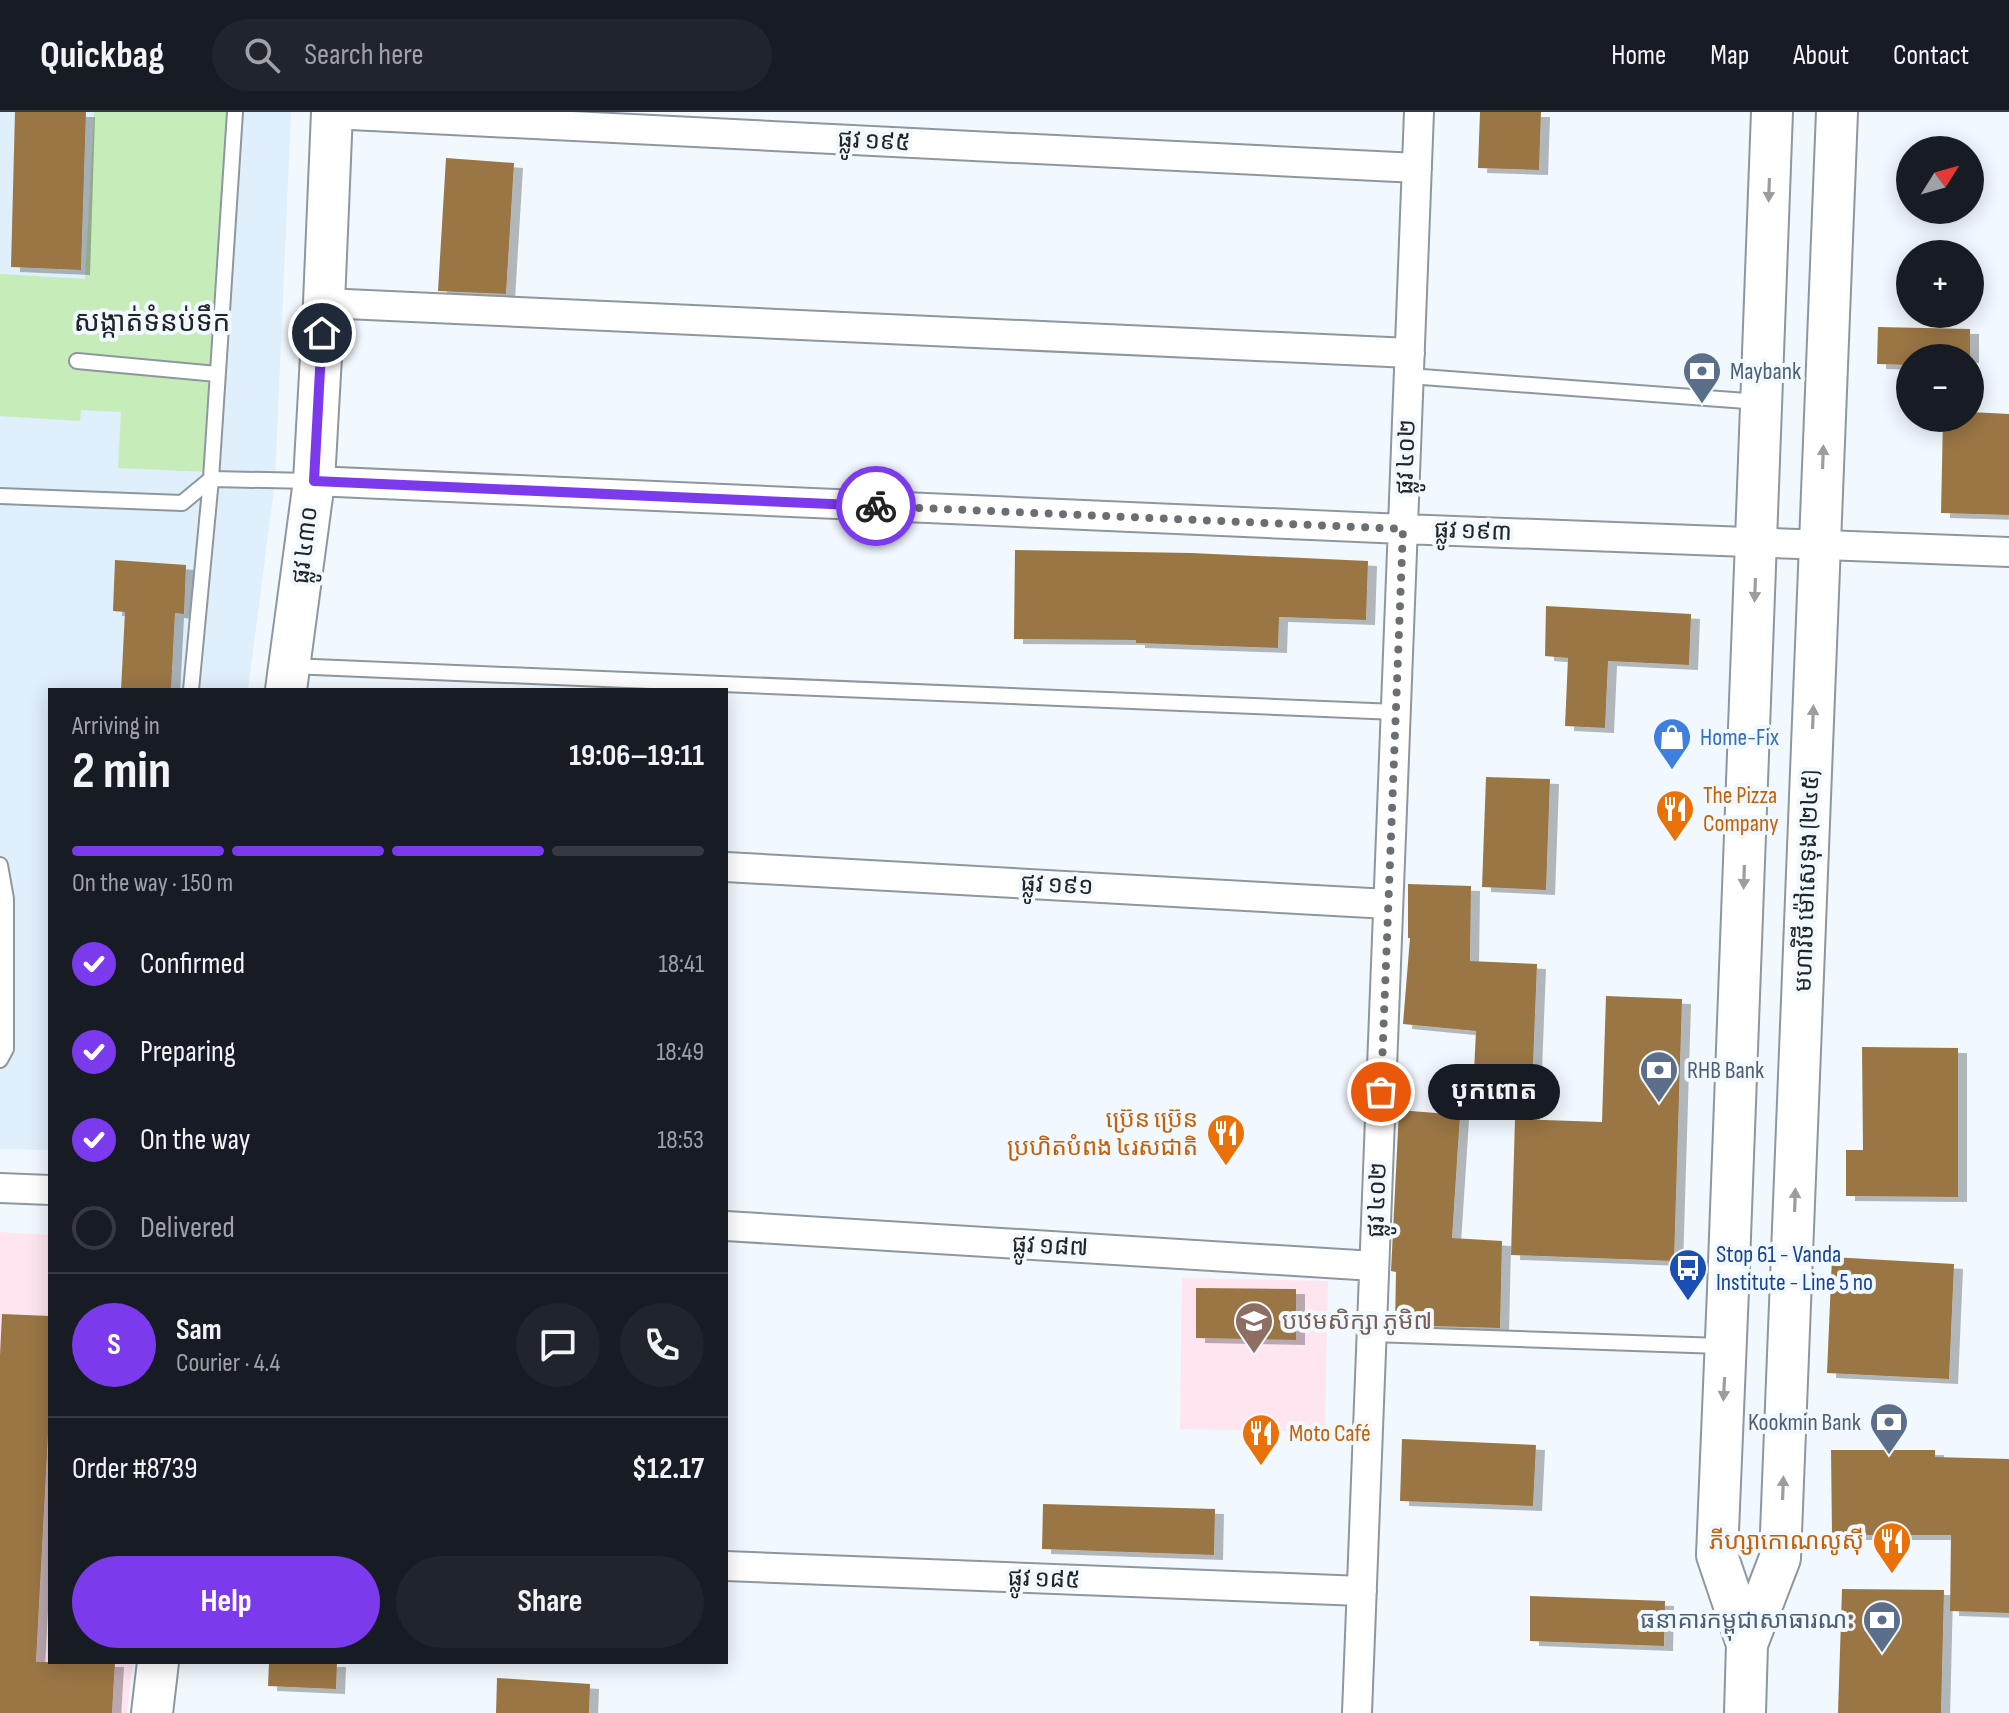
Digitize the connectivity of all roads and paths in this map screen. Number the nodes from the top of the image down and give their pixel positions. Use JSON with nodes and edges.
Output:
{"nodes":[{"id":1,"x":235,"y":112,"type":"edge"},
{"id":2,"x":1419,"y":112,"type":"edge"},
{"id":3,"x":1772,"y":112,"type":"edge"},
{"id":4,"x":1837,"y":112,"type":"edge"},
{"id":5,"x":332,"y":113,"type":"edge"},
{"id":6,"x":1417,"y":168,"type":"junction"},
{"id":7,"x":324,"y":303,"type":"junction"},
{"id":8,"x":77,"y":361,"type":"dead end"},
{"id":9,"x":1409,"y":364,"type":"junction"},
{"id":10,"x":217,"y":374,"type":"junction"},
{"id":11,"x":1760,"y":402,"type":"junction"},
{"id":12,"x":211,"y":479,"type":"junction"},
{"id":13,"x":314,"y":481,"type":"junction"},
{"id":14,"x":0,"y":496,"type":"edge"},
{"id":15,"x":1403,"y":529,"type":"junction"},
{"id":16,"x":1757,"y":542,"type":"junction"},
{"id":17,"x":1820,"y":546,"type":"junction"},
{"id":18,"x":2009,"y":552,"type":"edge"},
{"id":19,"x":288,"y":678,"type":"edge"},
{"id":20,"x":191,"y":688,"type":"edge"},
{"id":21,"x":614,"y":688,"type":"edge"},
{"id":22,"x":728,"y":692,"type":"edge"},
{"id":23,"x":1396,"y":712,"type":"junction"},
{"id":24,"x":0,"y":865,"type":"edge"},
{"id":25,"x":728,"y":867,"type":"edge"},
{"id":26,"x":3,"y":898,"type":"edge"},
{"id":27,"x":1388,"y":904,"type":"junction"},
{"id":28,"x":0,"y":1060,"type":"edge"},
{"id":29,"x":0,"y":1188,"type":"edge"},
{"id":30,"x":48,"y":1190,"type":"edge"},
{"id":31,"x":728,"y":1226,"type":"edge"},
{"id":32,"x":1374,"y":1266,"type":"junction"},
{"id":33,"x":1372,"y":1334,"type":"junction"},
{"id":34,"x":1726,"y":1347,"type":"junction"},
{"id":35,"x":728,"y":1566,"type":"edge"},
{"id":36,"x":1362,"y":1591,"type":"junction"},
{"id":37,"x":1747,"y":1644,"type":"junction"},
{"id":38,"x":158,"y":1664,"type":"edge"},
{"id":39,"x":152,"y":1713,"type":"edge"},
{"id":40,"x":1357,"y":1713,"type":"edge"},
{"id":41,"x":1745,"y":1713,"type":"edge"}],
"edges":[{"from":1,"to":10,"type":"lane"},
{"from":2,"to":6,"type":"street","name":"ផ្លូវ ៤០២"},
{"from":3,"to":11,"type":"main road","name":"មហាវិថី ម៉ៅសេទុង (២៤៥)","one_way":true},
{"from":17,"to":4,"type":"main road","name":"មហាវិថី ម៉ៅសេទុង (២៤៥)","one_way":true},
{"from":5,"to":6,"type":"street","name":"ផ្លូវ ១៩៥"},
{"from":5,"to":7,"type":"main road","name":"ផ្លូវ ៤៣០"},
{"from":6,"to":9,"type":"street","name":"ផ្លូវ ៤០២"},
{"from":7,"to":9,"type":"street"},
{"from":7,"to":13,"type":"main road","name":"ផ្លូវ ៤៣០"},
{"from":8,"to":10,"type":"lane"},
{"from":9,"to":11,"type":"lane"},
{"from":9,"to":15,"type":"street","name":"ផ្លូវ ៤០២"},
{"from":10,"to":12,"type":"lane"},
{"from":11,"to":16,"type":"main road","name":"មហាវិថី ម៉ៅសេទុង (២៤៥)"},
{"from":12,"to":13,"type":"lane"},
{"from":12,"to":14,"type":"lane"},
{"from":12,"to":20,"type":"lane"},
{"from":13,"to":15,"type":"street","name":"ផ្លូវ ១៩៣"},
{"from":13,"to":19,"type":"main road","name":"ផ្លូវ ៤៣០"},
{"from":15,"to":16,"type":"street","name":"ផ្លូវ ១៩៣"},
{"from":15,"to":23,"type":"street","name":"ផ្លូវ ៤០២"},
{"from":16,"to":17,"type":"street","name":"ផ្លូវ ១៩៣"},
{"from":16,"to":34,"type":"main road","name":"មហាវិថី ម៉ៅសេទុង (២៤៥)","one_way":true},
{"from":17,"to":18,"type":"street","name":"ផ្លូវ ១៩៣"},
{"from":37,"to":17,"type":"main road","name":"មហាវិថី ម៉ៅសេទុង (២៤៥)","one_way":true},
{"from":19,"to":21,"type":"lane"},
{"from":22,"to":23,"type":"lane"},
{"from":23,"to":27,"type":"street","name":"ផ្លូវ ៤០២"},
{"from":24,"to":26,"type":"lane"},
{"from":25,"to":27,"type":"street","name":"ផ្លូវ ១៩១"},
{"from":26,"to":28,"type":"lane"},
{"from":27,"to":32,"type":"street","name":"ផ្លូវ ៤០២"},
{"from":29,"to":30,"type":"street"},
{"from":31,"to":32,"type":"street","name":"ផ្លូវ ១៨៧"},
{"from":32,"to":33,"type":"street","name":"ផ្លូវ ៤០២"},
{"from":33,"to":34,"type":"lane"},
{"from":33,"to":36,"type":"street","name":"ផ្លូវ ៤០២"},
{"from":34,"to":37,"type":"main road","name":"មហាវិថី ម៉ៅសេទុង (២៤៥)","one_way":true},
{"from":35,"to":36,"type":"street","name":"ផ្លូវ ១៨៥"},
{"from":36,"to":40,"type":"street","name":"ផ្លូវ ៤០២"},
{"from":37,"to":41,"type":"main road","name":"មហាវិថី ម៉ៅសេទុង (២៤៥)"},
{"from":38,"to":39,"type":"main road"}]}
